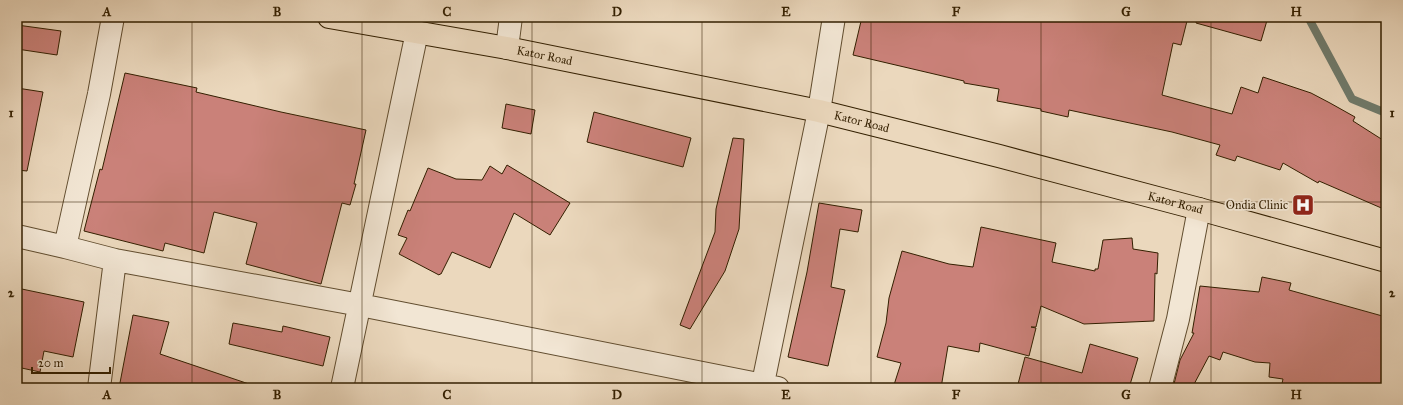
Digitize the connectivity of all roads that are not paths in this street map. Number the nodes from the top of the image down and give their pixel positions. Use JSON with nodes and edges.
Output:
{"nodes":[{"id":1,"x":113,"y":17,"type":"edge"},
{"id":2,"x":329,"y":17,"type":"edge"},
{"id":3,"x":511,"y":17,"type":"edge"},
{"id":4,"x":834,"y":17,"type":"edge"},
{"id":5,"x":417,"y":32,"type":"junction"},
{"id":6,"x":507,"y":48,"type":"junction"},
{"id":7,"x":819,"y":111,"type":"junction"},
{"id":8,"x":1199,"y":209,"type":"junction"},
{"id":9,"x":17,"y":236,"type":"edge"},
{"id":10,"x":66,"y":247,"type":"junction"},
{"id":11,"x":115,"y":260,"type":"junction"},
{"id":12,"x":1386,"y":261,"type":"edge"},
{"id":13,"x":360,"y":305,"type":"junction"},
{"id":14,"x":768,"y":387,"type":"edge"},
{"id":15,"x":100,"y":388,"type":"edge"},
{"id":16,"x":342,"y":388,"type":"edge"},
{"id":17,"x":1160,"y":388,"type":"edge"}],
"edges":[{"from":1,"to":10,"type":"street"},
{"from":2,"to":5,"type":"main road","name":"Kator Road"},
{"from":3,"to":6,"type":"street"},
{"from":4,"to":7,"type":"street"},
{"from":5,"to":6,"type":"main road","name":"Kator Road"},
{"from":5,"to":13,"type":"street"},
{"from":6,"to":7,"type":"main road","name":"Kator Road"},
{"from":7,"to":8,"type":"main road","name":"Kator Road"},
{"from":7,"to":14,"type":"street"},
{"from":8,"to":12,"type":"main road","name":"Kator Road"},
{"from":8,"to":17,"type":"street"},
{"from":9,"to":10,"type":"street"},
{"from":10,"to":11,"type":"street"},
{"from":11,"to":13,"type":"street"},
{"from":11,"to":15,"type":"street"},
{"from":13,"to":14,"type":"street"},
{"from":13,"to":16,"type":"street"}]}
